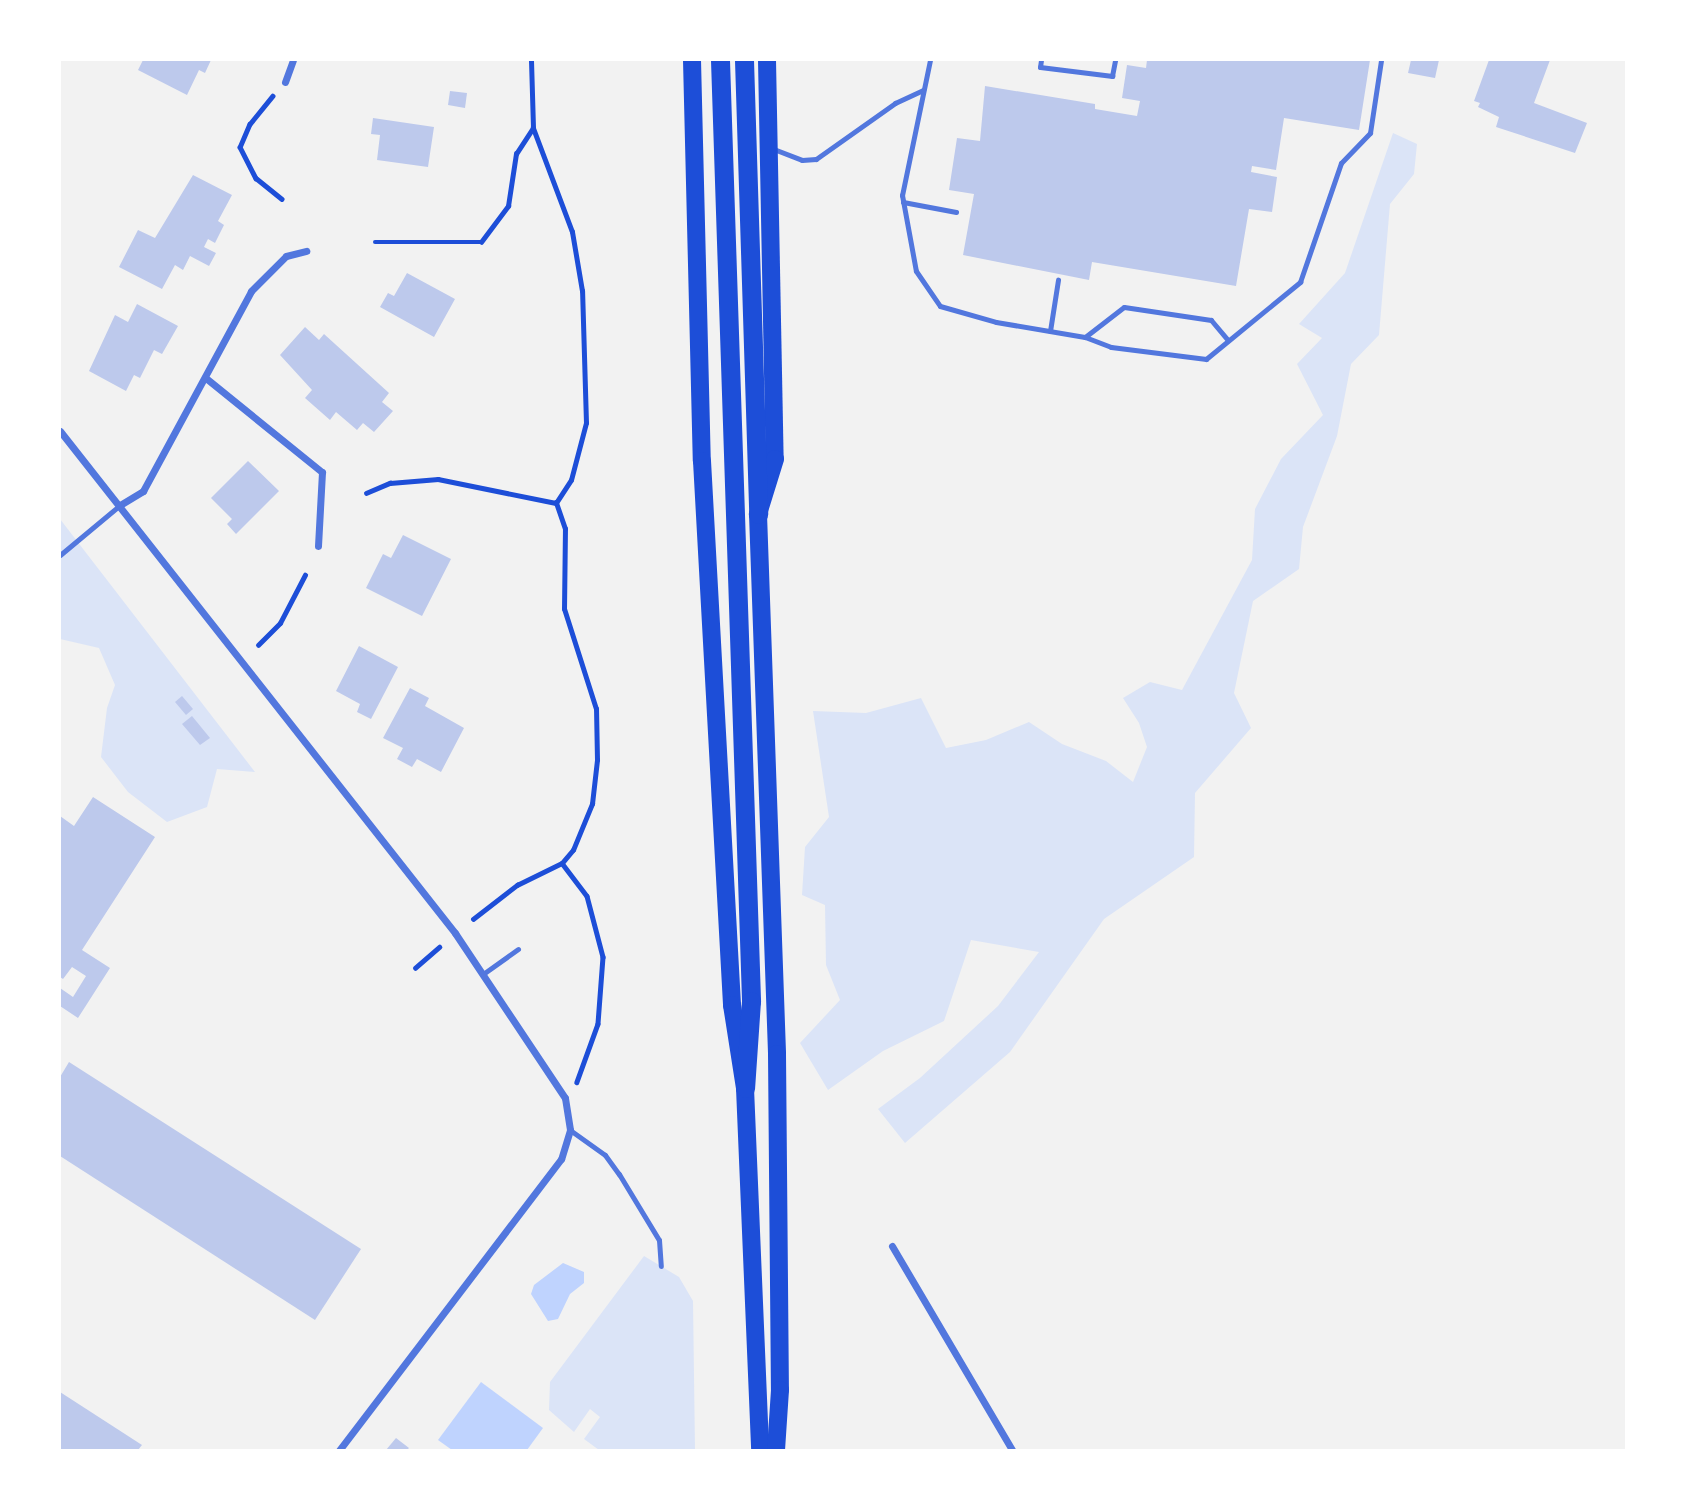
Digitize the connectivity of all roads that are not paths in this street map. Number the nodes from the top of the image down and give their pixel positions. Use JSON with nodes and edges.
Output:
{"nodes":[{"id":1,"x":293,"y":60,"type":"edge"},
{"id":2,"x":692,"y":60,"type":"edge"},
{"id":3,"x":720,"y":60,"type":"edge"},
{"id":4,"x":744,"y":60,"type":"edge"},
{"id":5,"x":767,"y":60,"type":"edge"},
{"id":6,"x":930,"y":60,"type":"edge"},
{"id":7,"x":1041,"y":60,"type":"edge"},
{"id":8,"x":1115,"y":60,"type":"edge"},
{"id":9,"x":1381,"y":60,"type":"edge"},
{"id":10,"x":285,"y":82,"type":"road end"},
{"id":11,"x":923,"y":90,"type":"junction"},
{"id":12,"x":769,"y":147,"type":"junction"},
{"id":13,"x":903,"y":202,"type":"junction"},
{"id":14,"x":956,"y":212,"type":"dead end"},
{"id":15,"x":306,"y":251,"type":"dead end"},
{"id":16,"x":1058,"y":280,"type":"dead end"},
{"id":17,"x":1050,"y":331,"type":"junction"},
{"id":18,"x":1085,"y":337,"type":"junction"},
{"id":19,"x":1228,"y":340,"type":"junction"},
{"id":20,"x":207,"y":379,"type":"junction"},
{"id":21,"x":60,"y":431,"type":"edge"},
{"id":22,"x":120,"y":505,"type":"junction"},
{"id":23,"x":758,"y":514,"type":"junction"},
{"id":24,"x":318,"y":546,"type":"dead end"},
{"id":25,"x":60,"y":555,"type":"edge"},
{"id":26,"x":518,"y":949,"type":"dead end"},
{"id":27,"x":483,"y":974,"type":"junction"},
{"id":28,"x":744,"y":1088,"type":"junction"},
{"id":29,"x":570,"y":1130,"type":"junction"},
{"id":30,"x":892,"y":1246,"type":"dead end"},
{"id":31,"x":661,"y":1266,"type":"dead end"},
{"id":32,"x":339,"y":1451,"type":"edge"},
{"id":33,"x":760,"y":1451,"type":"edge"},
{"id":34,"x":776,"y":1451,"type":"edge"},
{"id":35,"x":1012,"y":1451,"type":"edge"}],
"edges":[{"from":1,"to":10,"type":"street"},
{"from":2,"to":28,"type":"main road"},
{"from":3,"to":28,"type":"highway"},
{"from":4,"to":23,"type":"highway"},
{"from":5,"to":12,"type":"main road"},
{"from":6,"to":11,"type":"lane"},
{"from":7,"to":8,"type":"lane"},
{"from":9,"to":19,"type":"lane"},
{"from":11,"to":12,"type":"lane"},
{"from":11,"to":13,"type":"lane"},
{"from":12,"to":23,"type":"main road"},
{"from":13,"to":14,"type":"lane"},
{"from":13,"to":17,"type":"lane"},
{"from":15,"to":20,"type":"street"},
{"from":16,"to":17,"type":"lane"},
{"from":17,"to":18,"type":"lane"},
{"from":18,"to":19,"type":"lane"},
{"from":18,"to":19,"type":"lane"},
{"from":20,"to":22,"type":"street"},
{"from":20,"to":24,"type":"street"},
{"from":21,"to":22,"type":"street"},
{"from":22,"to":25,"type":"lane"},
{"from":22,"to":27,"type":"street"},
{"from":23,"to":34,"type":"main road"},
{"from":26,"to":27,"type":"lane"},
{"from":27,"to":29,"type":"street"},
{"from":28,"to":33,"type":"main road"},
{"from":29,"to":31,"type":"lane"},
{"from":29,"to":32,"type":"street"},
{"from":30,"to":35,"type":"street"}]}
